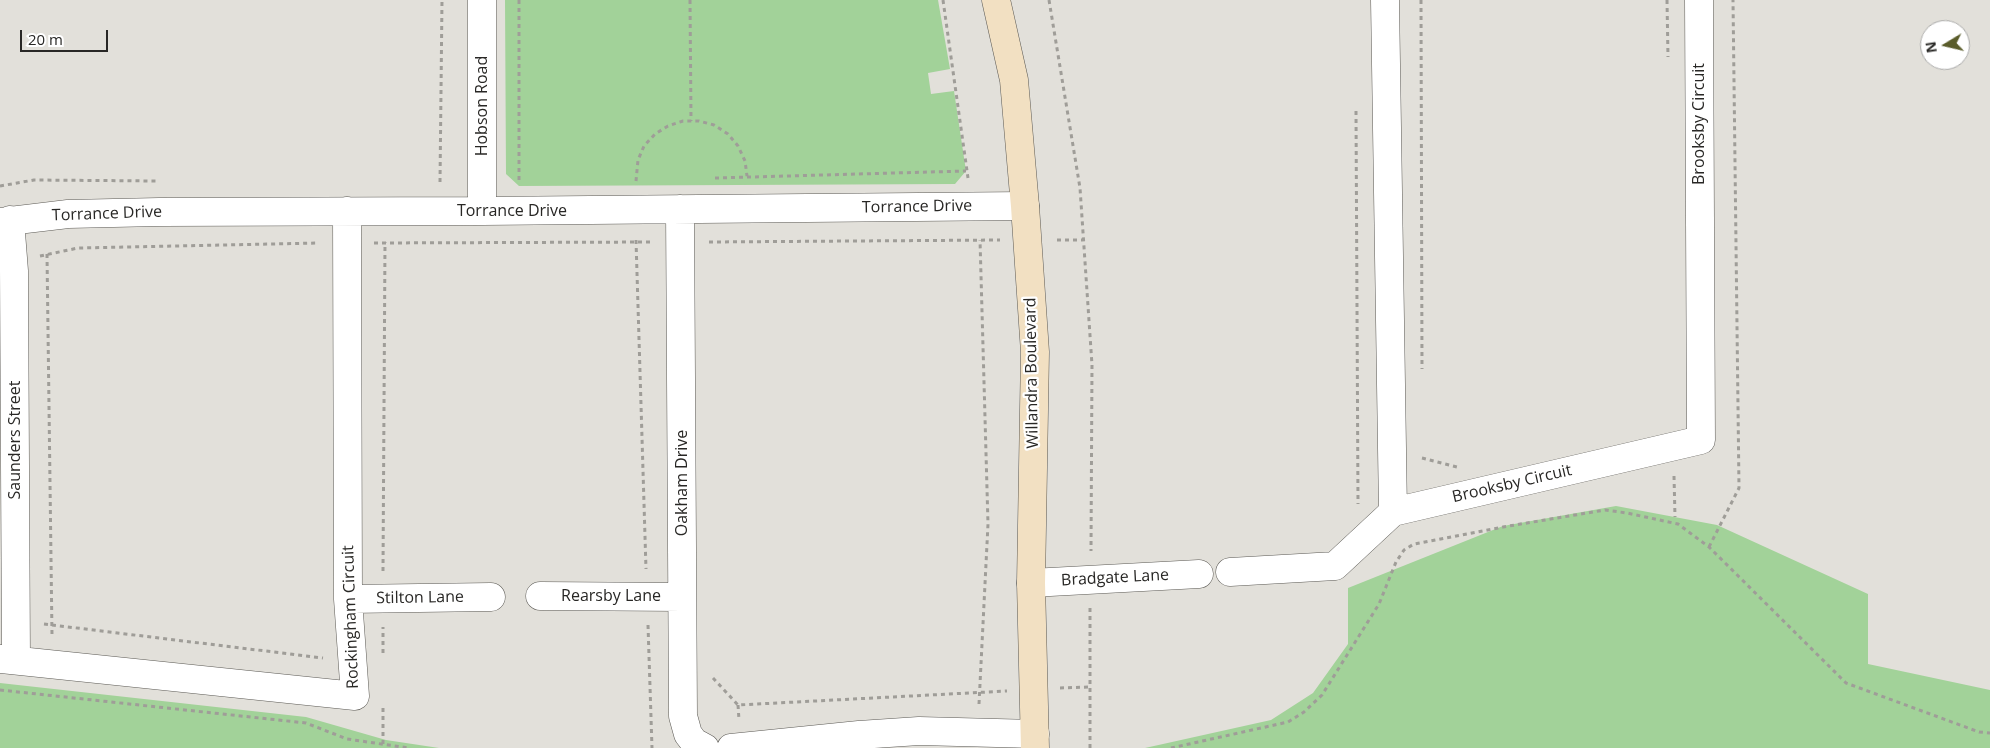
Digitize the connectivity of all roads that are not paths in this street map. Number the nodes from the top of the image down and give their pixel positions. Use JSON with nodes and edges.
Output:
{"nodes":[{"id":1,"x":482,"y":0,"type":"edge"},
{"id":2,"x":996,"y":0,"type":"edge"},
{"id":3,"x":1385,"y":0,"type":"edge"},
{"id":4,"x":1699,"y":0,"type":"edge"},
{"id":5,"x":1025,"y":206,"type":"junction"},
{"id":6,"x":680,"y":209,"type":"junction"},
{"id":7,"x":347,"y":211,"type":"junction"},
{"id":8,"x":482,"y":211,"type":"junction"},
{"id":9,"x":5,"y":221,"type":"edge"},
{"id":10,"x":1393,"y":512,"type":"junction"},
{"id":11,"x":1230,"y":572,"type":"dead end"},
{"id":12,"x":1199,"y":574,"type":"dead end"},
{"id":13,"x":1031,"y":583,"type":"junction"},
{"id":14,"x":540,"y":596,"type":"dead end"},
{"id":15,"x":491,"y":597,"type":"dead end"},
{"id":16,"x":682,"y":597,"type":"junction"},
{"id":17,"x":348,"y":598,"type":"junction"},
{"id":18,"x":8,"y":659,"type":"edge"},
{"id":19,"x":1035,"y":741,"type":"edge"},
{"id":20,"x":705,"y":748,"type":"edge"},
{"id":21,"x":731,"y":748,"type":"edge"}],
"edges":[{"from":1,"to":8,"type":"street","name":"Hobson Road"},
{"from":2,"to":5,"type":"street","name":"Willandra Boulevard"},
{"from":3,"to":10,"type":"street"},
{"from":4,"to":10,"type":"street","name":"Brooksby Circuit"},
{"from":5,"to":6,"type":"street","name":"Torrance Drive"},
{"from":5,"to":13,"type":"street","name":"Willandra Boulevard"},
{"from":6,"to":8,"type":"street","name":"Torrance Drive"},
{"from":6,"to":16,"type":"street","name":"Oakham Drive"},
{"from":7,"to":8,"type":"street","name":"Torrance Drive"},
{"from":7,"to":9,"type":"street","name":"Torrance Drive"},
{"from":7,"to":17,"type":"street","name":"Rockingham Circuit"},
{"from":9,"to":18,"type":"street","name":"Saunders Street"},
{"from":10,"to":11,"type":"street"},
{"from":12,"to":13,"type":"street","name":"Bradgate Lane"},
{"from":13,"to":19,"type":"street","name":"Willandra Boulevard"},
{"from":14,"to":16,"type":"street","name":"Rearsby Lane"},
{"from":15,"to":17,"type":"street","name":"Stilton Lane"},
{"from":16,"to":20,"type":"street","name":"Oakham Drive"},
{"from":17,"to":18,"type":"street","name":"Rockingham Circuit"},
{"from":19,"to":21,"type":"street"}]}
